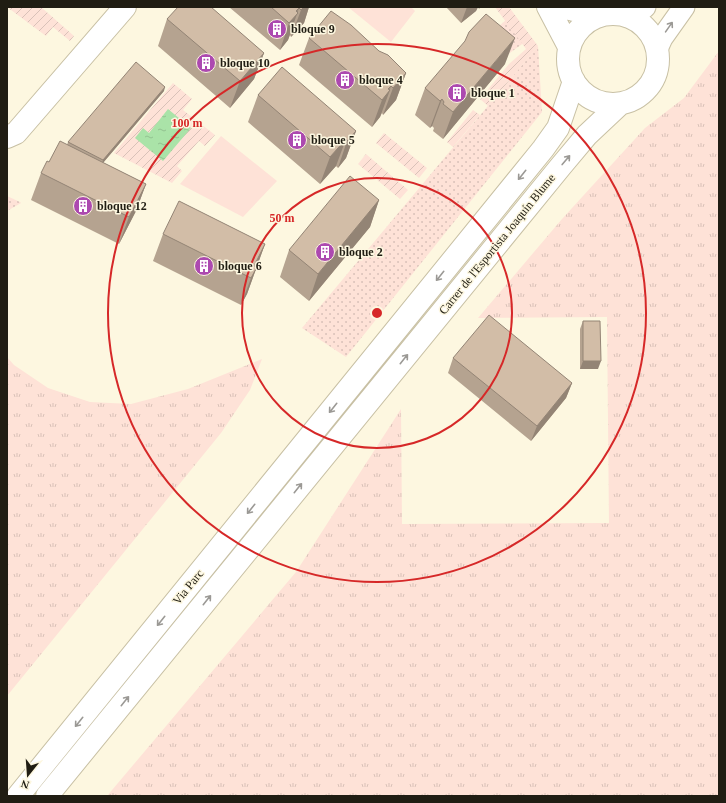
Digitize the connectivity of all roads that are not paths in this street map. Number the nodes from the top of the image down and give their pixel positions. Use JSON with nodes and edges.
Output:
{"nodes":[{"id":1,"x":125,"y":7,"type":"edge"},
{"id":2,"x":548,"y":7,"type":"edge"},
{"id":3,"x":562,"y":7,"type":"edge"},
{"id":4,"x":684,"y":7,"type":"edge"},
{"id":5,"x":637,"y":12,"type":"edge"},
{"id":6,"x":599,"y":16,"type":"junction"},
{"id":7,"x":569,"y":47,"type":"junction"},
{"id":8,"x":657,"y":49,"type":"junction"},
{"id":9,"x":574,"y":81,"type":"junction"},
{"id":10,"x":620,"y":104,"type":"junction"},
{"id":11,"x":7,"y":137,"type":"edge"},
{"id":12,"x":358,"y":377,"type":"joint"},
{"id":13,"x":379,"y":389,"type":"joint"},
{"id":14,"x":18,"y":796,"type":"edge"},
{"id":15,"x":47,"y":796,"type":"edge"}],
"edges":[{"from":1,"to":11,"type":"main road"},
{"from":2,"to":7,"type":"main road"},
{"from":3,"to":6,"type":"main road"},
{"from":8,"to":4,"type":"street","one_way":true},
{"from":5,"to":6,"type":"main road"},
{"from":5,"to":8,"type":"main road"},
{"from":6,"to":7,"type":"main road"},
{"from":7,"to":9,"type":"main road"},
{"from":8,"to":10,"type":"main road"},
{"from":9,"to":10,"type":"main road"},
{"from":9,"to":12,"type":"main road","name":"Carrer de l'Esportista Joaquín Blume","one_way":true},
{"from":13,"to":10,"type":"main road","name":"Carrer de l'Esportista Joaquín Blume","one_way":true},
{"from":12,"to":14,"type":"main road","name":"Via Parc","one_way":true},
{"from":15,"to":13,"type":"main road","name":"Via Parc","one_way":true}]}
